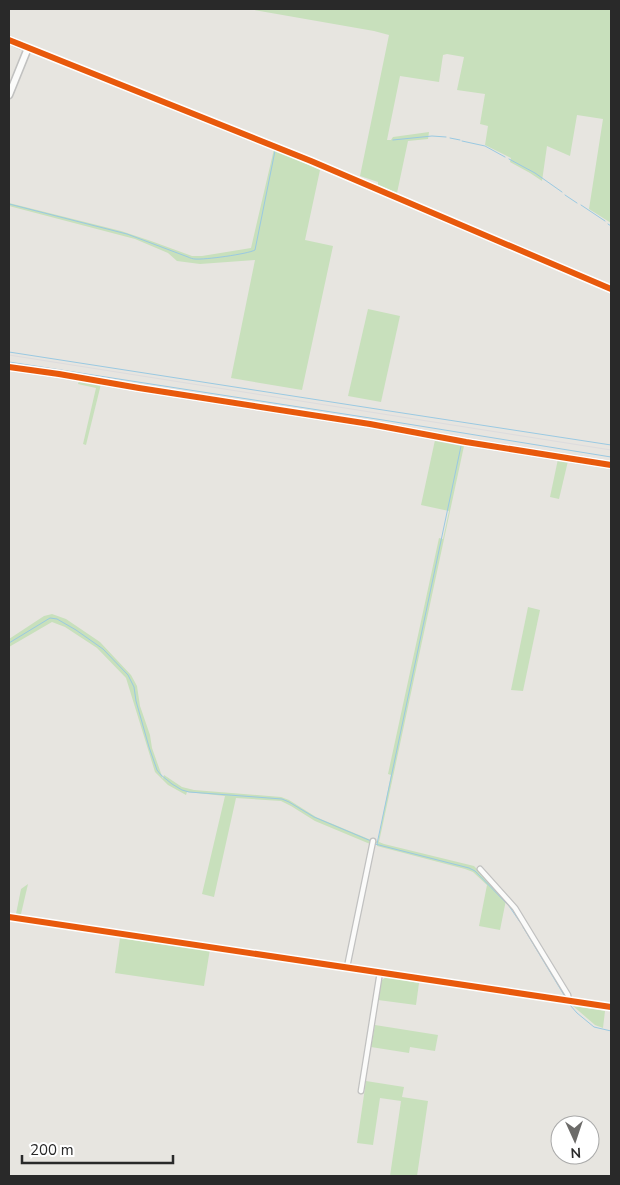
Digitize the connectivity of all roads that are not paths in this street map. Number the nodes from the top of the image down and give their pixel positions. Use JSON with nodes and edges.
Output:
{"nodes":[{"id":1,"x":9,"y":40,"type":"edge"},
{"id":2,"x":28,"y":48,"type":"junction"},
{"id":3,"x":9,"y":95,"type":"edge"},
{"id":4,"x":611,"y":289,"type":"edge"},
{"id":5,"x":9,"y":367,"type":"edge"},
{"id":6,"x":611,"y":465,"type":"edge"},
{"id":7,"x":373,"y":842,"type":"dead end"},
{"id":8,"x":480,"y":869,"type":"dead end"},
{"id":9,"x":9,"y":917,"type":"edge"},
{"id":10,"x":347,"y":967,"type":"junction"},
{"id":11,"x":380,"y":972,"type":"junction"},
{"id":12,"x":569,"y":1001,"type":"junction"},
{"id":13,"x":611,"y":1007,"type":"edge"},
{"id":14,"x":361,"y":1091,"type":"dead end"}],
"edges":[{"from":1,"to":2,"type":"street"},
{"from":2,"to":3,"type":"street"},
{"from":2,"to":4,"type":"street"},
{"from":5,"to":6,"type":"street"},
{"from":7,"to":10,"type":"street"},
{"from":8,"to":12,"type":"street"},
{"from":9,"to":10,"type":"street"},
{"from":10,"to":11,"type":"street"},
{"from":11,"to":12,"type":"street"},
{"from":11,"to":14,"type":"street"},
{"from":12,"to":13,"type":"street"}]}
